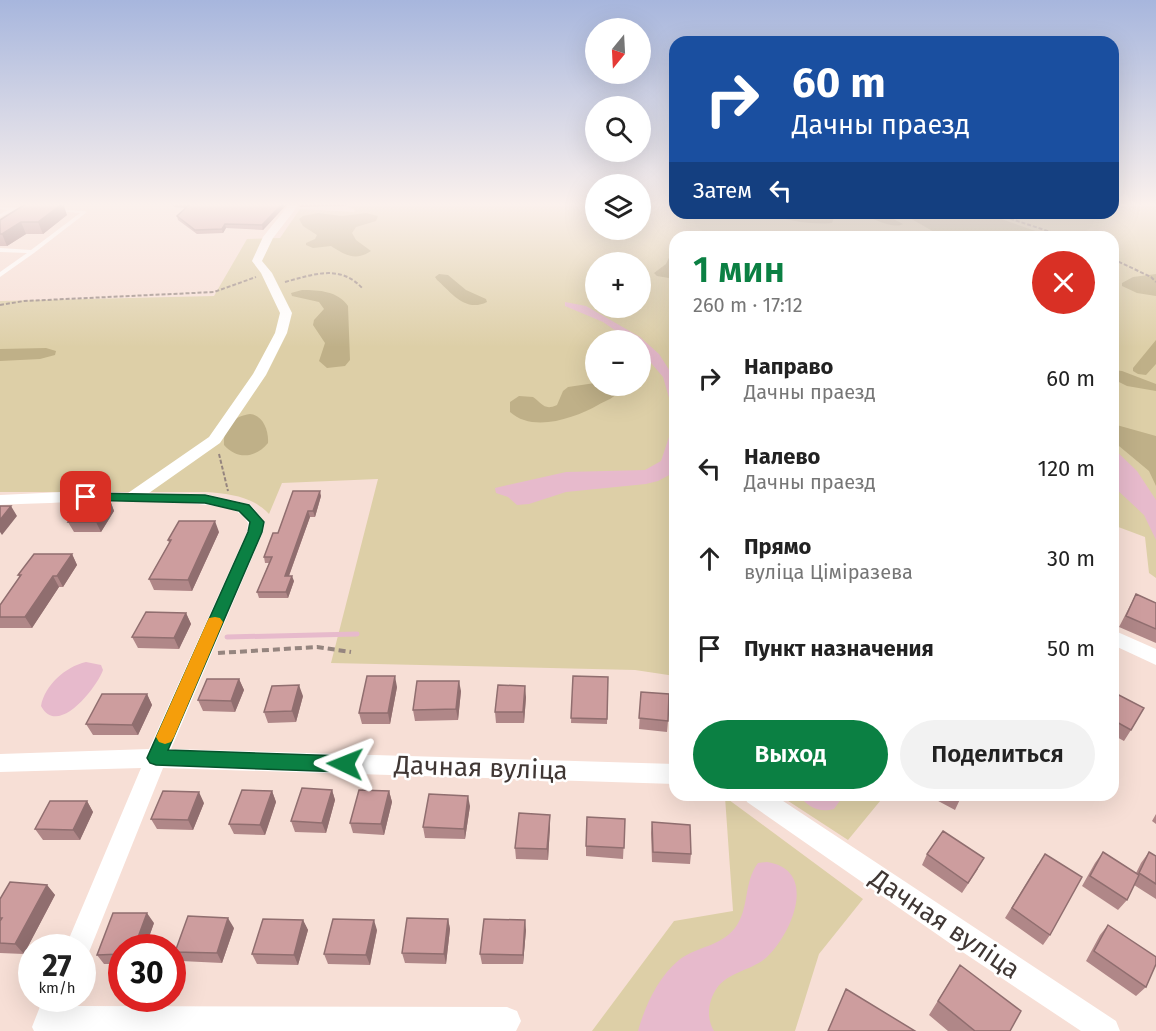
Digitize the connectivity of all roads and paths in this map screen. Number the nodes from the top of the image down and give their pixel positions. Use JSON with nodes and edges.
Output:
{"nodes":[{"id":1,"x":18,"y":251,"type":"edge"},
{"id":2,"x":259,"y":251,"type":"edge"},
{"id":3,"x":32,"y":252,"type":"joint"},
{"id":4,"x":1119,"y":262,"type":"edge"},
{"id":5,"x":266,"y":273,"type":"junction"},
{"id":6,"x":0,"y":274,"type":"edge"},
{"id":7,"x":1156,"y":282,"type":"edge"},
{"id":8,"x":272,"y":286,"type":"junction"},
{"id":9,"x":363,"y":289,"type":"dead end"},
{"id":10,"x":0,"y":305,"type":"edge"},
{"id":11,"x":215,"y":440,"type":"junction"},
{"id":12,"x":131,"y":498,"type":"junction"},
{"id":13,"x":0,"y":500,"type":"edge"},
{"id":14,"x":231,"y":503,"type":"junction"},
{"id":15,"x":1119,"y":640,"type":"edge"},
{"id":16,"x":351,"y":652,"type":"dead end"},
{"id":17,"x":201,"y":653,"type":"junction"},
{"id":18,"x":1156,"y":657,"type":"edge"},
{"id":19,"x":156,"y":758,"type":"junction"},
{"id":20,"x":0,"y":763,"type":"edge"},
{"id":21,"x":669,"y":774,"type":"edge"},
{"id":22,"x":764,"y":801,"type":"edge"},
{"id":23,"x":84,"y":934,"type":"edge"},
{"id":24,"x":50,"y":1017,"type":"edge"},
{"id":25,"x":507,"y":1021,"type":"dead end"},
{"id":26,"x":1106,"y":1031,"type":"edge"}],
"edges":[{"from":1,"to":3,"type":"lane"},
{"from":2,"to":5,"type":"street"},
{"from":3,"to":6,"type":"lane"},
{"from":4,"to":7,"type":"path"},
{"from":5,"to":8,"type":"street"},
{"from":5,"to":10,"type":"path"},
{"from":8,"to":9,"type":"path"},
{"from":8,"to":11,"type":"street"},
{"from":11,"to":12,"type":"street"},
{"from":11,"to":14,"type":"path"},
{"from":12,"to":13,"type":"street"},
{"from":12,"to":14,"type":"street"},
{"from":14,"to":17,"type":"street"},
{"from":15,"to":18,"type":"street"},
{"from":16,"to":17,"type":"path"},
{"from":17,"to":19,"type":"street"},
{"from":19,"to":20,"type":"street","name":"Дачная вуліца"},
{"from":19,"to":21,"type":"street","name":"Дачная вуліца"},
{"from":19,"to":23,"type":"street"},
{"from":22,"to":26,"type":"street","name":"Дачная вуліца"},
{"from":24,"to":25,"type":"street"}]}
